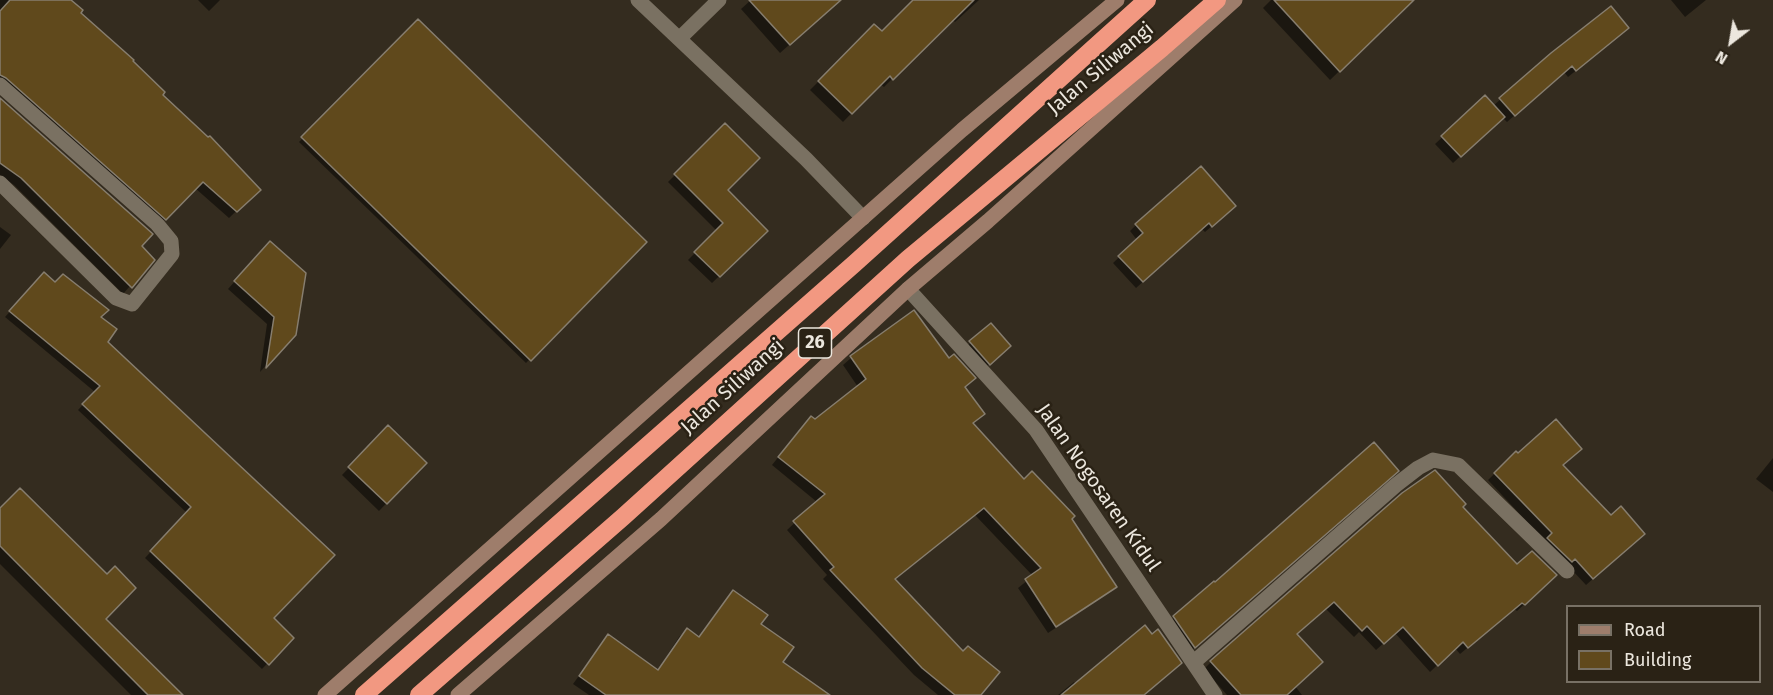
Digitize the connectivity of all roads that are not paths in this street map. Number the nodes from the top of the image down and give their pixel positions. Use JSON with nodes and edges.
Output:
{"nodes":[{"id":1,"x":638,"y":0,"type":"edge"},
{"id":2,"x":720,"y":0,"type":"edge"},
{"id":3,"x":1117,"y":0,"type":"edge"},
{"id":4,"x":1147,"y":0,"type":"edge"},
{"id":5,"x":1217,"y":0,"type":"edge"},
{"id":6,"x":1235,"y":0,"type":"edge"},
{"id":7,"x":680,"y":38,"type":"junction"},
{"id":8,"x":0,"y":86,"type":"edge"},
{"id":9,"x":0,"y":183,"type":"edge"},
{"id":10,"x":863,"y":218,"type":"junction"},
{"id":11,"x":908,"y":289,"type":"junction"},
{"id":12,"x":1567,"y":571,"type":"dead end"},
{"id":13,"x":1194,"y":662,"type":"junction"},
{"id":14,"x":325,"y":695,"type":"edge"},
{"id":15,"x":364,"y":695,"type":"edge"},
{"id":16,"x":419,"y":695,"type":"edge"},
{"id":17,"x":458,"y":695,"type":"edge"},
{"id":18,"x":1215,"y":695,"type":"edge"}],
"edges":[{"from":1,"to":7,"type":"street"},
{"from":2,"to":7,"type":"street"},
{"from":3,"to":10,"type":"street"},
{"from":4,"to":15,"type":"highway","name":"Jalan Siliwangi","number":"26"},
{"from":5,"to":16,"type":"highway","name":"Jalan Siliwangi","number":"26"},
{"from":6,"to":11,"type":"street"},
{"from":7,"to":10,"type":"street"},
{"from":8,"to":9,"type":"street"},
{"from":10,"to":14,"type":"street"},
{"from":11,"to":13,"type":"street","name":"Jalan Nogosaren Kidul"},
{"from":11,"to":17,"type":"street"},
{"from":12,"to":13,"type":"street"},
{"from":13,"to":18,"type":"street","name":"Jalan Nogosaren Kidul"}]}
